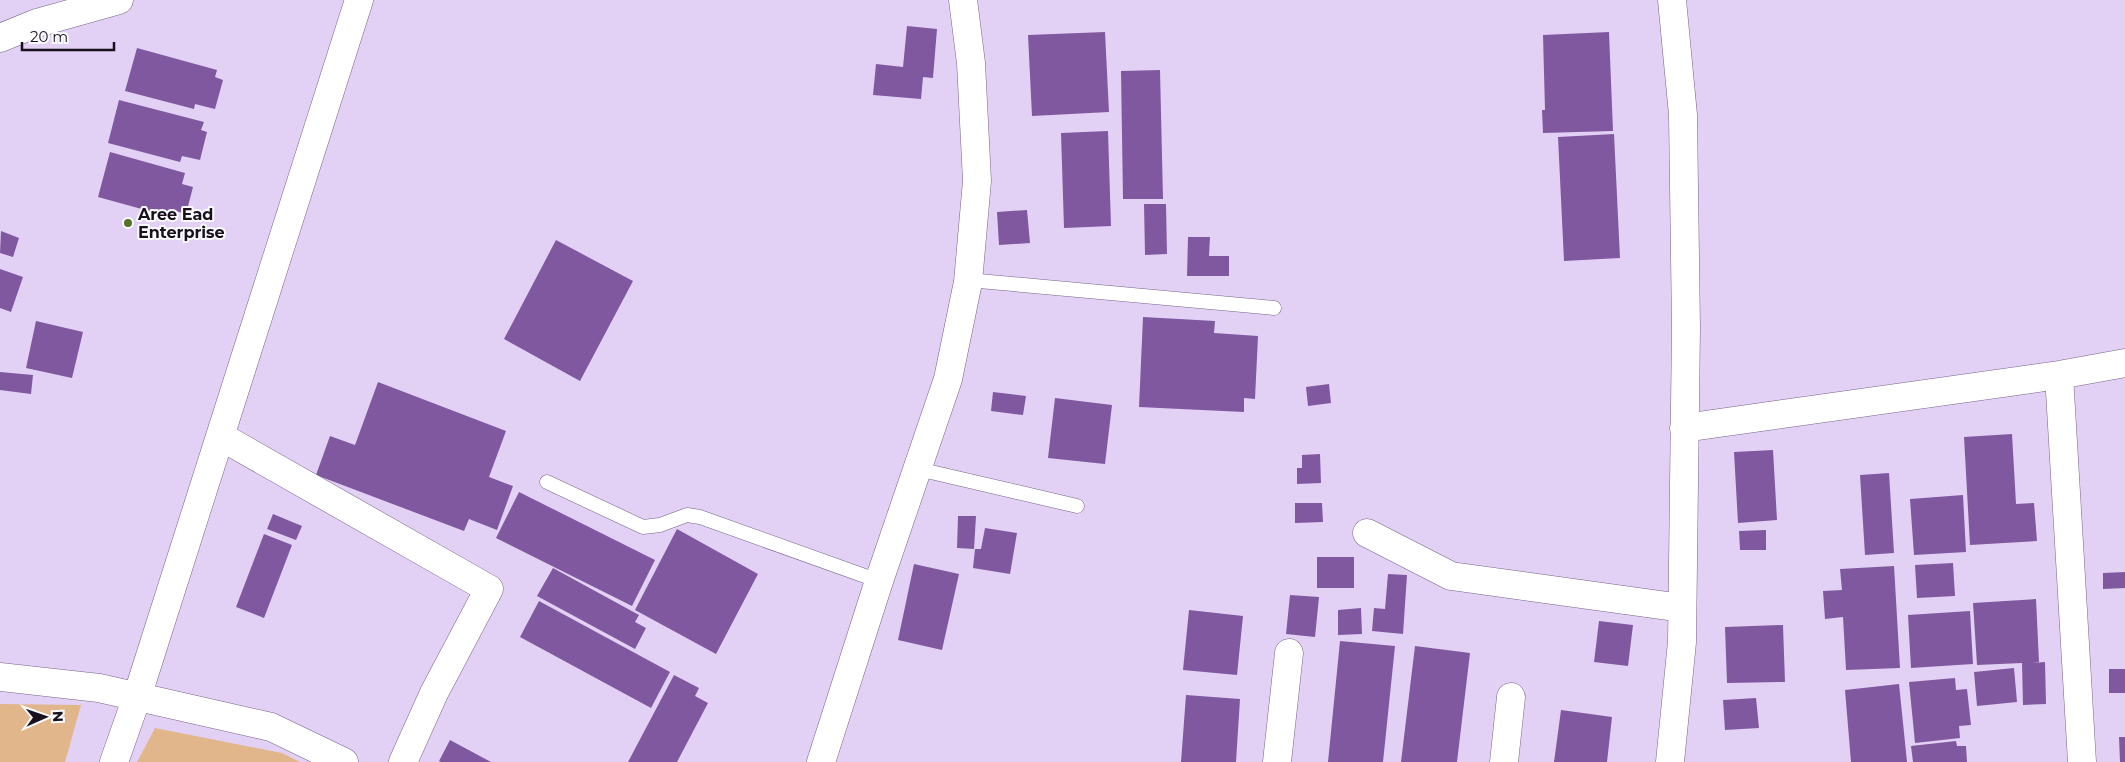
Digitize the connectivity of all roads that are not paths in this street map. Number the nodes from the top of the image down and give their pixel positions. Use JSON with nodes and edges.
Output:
{"nodes":[{"id":1,"x":119,"y":0,"type":"edge"},
{"id":2,"x":359,"y":0,"type":"edge"},
{"id":3,"x":963,"y":0,"type":"edge"},
{"id":4,"x":1672,"y":0,"type":"edge"},
{"id":5,"x":40,"y":11,"type":"edge"},
{"id":6,"x":0,"y":38,"type":"edge"},
{"id":7,"x":968,"y":280,"type":"junction"},
{"id":8,"x":1274,"y":308,"type":"dead end"},
{"id":9,"x":2125,"y":363,"type":"edge"},
{"id":10,"x":2059,"y":376,"type":"junction"},
{"id":11,"x":1684,"y":428,"type":"junction"},
{"id":12,"x":220,"y":436,"type":"junction"},
{"id":13,"x":918,"y":470,"type":"junction"},
{"id":14,"x":548,"y":482,"type":"dead end"},
{"id":15,"x":1077,"y":506,"type":"dead end"},
{"id":16,"x":1367,"y":534,"type":"dead end"},
{"id":17,"x":879,"y":581,"type":"junction"},
{"id":18,"x":1682,"y":608,"type":"junction"},
{"id":19,"x":1289,"y":653,"type":"dead end"},
{"id":20,"x":0,"y":678,"type":"edge"},
{"id":21,"x":137,"y":697,"type":"junction"},
{"id":22,"x":1511,"y":697,"type":"dead end"},
{"id":23,"x":114,"y":762,"type":"edge"},
{"id":24,"x":344,"y":762,"type":"edge"},
{"id":25,"x":403,"y":762,"type":"edge"},
{"id":26,"x":821,"y":762,"type":"edge"},
{"id":27,"x":1277,"y":762,"type":"edge"},
{"id":28,"x":1504,"y":762,"type":"edge"},
{"id":29,"x":1670,"y":762,"type":"edge"},
{"id":30,"x":2082,"y":762,"type":"edge"}],
"edges":[{"from":1,"to":5,"type":"street"},
{"from":2,"to":12,"type":"street"},
{"from":3,"to":7,"type":"street"},
{"from":4,"to":11,"type":"street"},
{"from":5,"to":6,"type":"street"},
{"from":7,"to":8,"type":"lane"},
{"from":7,"to":13,"type":"street"},
{"from":9,"to":10,"type":"street"},
{"from":10,"to":11,"type":"street"},
{"from":10,"to":30,"type":"street"},
{"from":11,"to":18,"type":"street"},
{"from":12,"to":21,"type":"street"},
{"from":12,"to":25,"type":"street"},
{"from":13,"to":15,"type":"lane"},
{"from":13,"to":17,"type":"street"},
{"from":14,"to":17,"type":"lane"},
{"from":16,"to":18,"type":"street"},
{"from":17,"to":26,"type":"street"},
{"from":18,"to":29,"type":"street"},
{"from":19,"to":27,"type":"street"},
{"from":20,"to":21,"type":"street"},
{"from":21,"to":23,"type":"street"},
{"from":21,"to":24,"type":"street"},
{"from":22,"to":28,"type":"street"}]}
